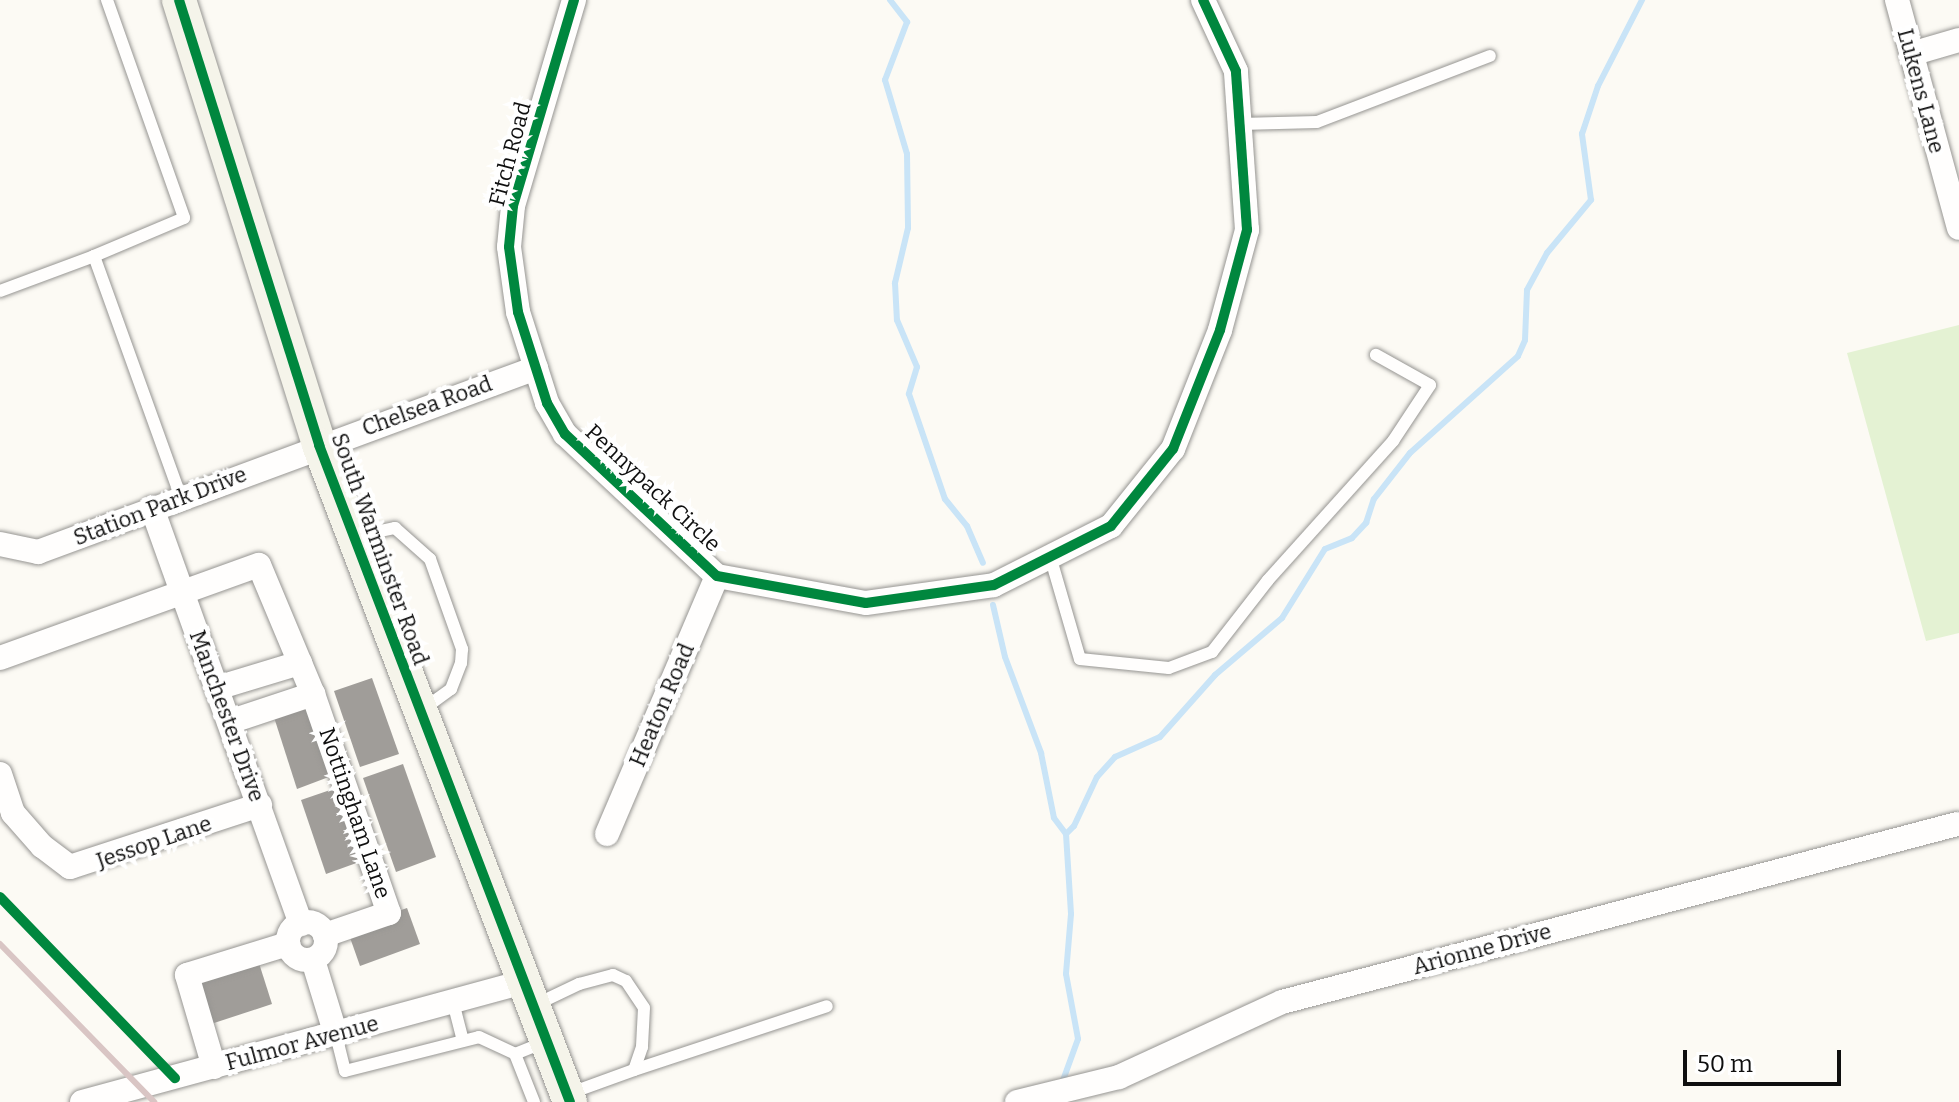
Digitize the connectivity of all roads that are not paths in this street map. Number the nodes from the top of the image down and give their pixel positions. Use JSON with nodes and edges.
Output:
{"nodes":[{"id":1,"x":107,"y":0,"type":"edge"},
{"id":2,"x":179,"y":0,"type":"edge"},
{"id":3,"x":574,"y":0,"type":"edge"},
{"id":4,"x":1203,"y":0,"type":"edge"},
{"id":5,"x":1897,"y":0,"type":"edge"},
{"id":6,"x":1959,"y":40,"type":"edge"},
{"id":7,"x":1911,"y":54,"type":"junction"},
{"id":8,"x":1490,"y":56,"type":"dead end"},
{"id":9,"x":1240,"y":124,"type":"junction"},
{"id":10,"x":1959,"y":228,"type":"edge"},
{"id":11,"x":94,"y":256,"type":"junction"},
{"id":12,"x":0,"y":291,"type":"edge"},
{"id":13,"x":1376,"y":355,"type":"dead end"},
{"id":14,"x":536,"y":368,"type":"junction"},
{"id":15,"x":319,"y":445,"type":"junction"},
{"id":16,"x":181,"y":498,"type":"junction"},
{"id":17,"x":152,"y":508,"type":"junction"},
{"id":18,"x":354,"y":538,"type":"junction"},
{"id":19,"x":0,"y":544,"type":"edge"},
{"id":20,"x":1050,"y":556,"type":"junction"},
{"id":21,"x":717,"y":576,"type":"junction"},
{"id":22,"x":182,"y":589,"type":"junction"},
{"id":23,"x":0,"y":658,"type":"edge"},
{"id":24,"x":300,"y":663,"type":"junction"},
{"id":25,"x":217,"y":688,"type":"junction"},
{"id":26,"x":313,"y":694,"type":"junction"},
{"id":27,"x":419,"y":712,"type":"junction"},
{"id":28,"x":229,"y":722,"type":"junction"},
{"id":29,"x":0,"y":774,"type":"edge"},
{"id":30,"x":260,"y":805,"type":"junction"},
{"id":31,"x":1957,"y":824,"type":"dead end"},
{"id":32,"x":607,"y":834,"type":"dead end"},
{"id":33,"x":294,"y":934,"type":"junction"},
{"id":34,"x":325,"y":935,"type":"junction"},
{"id":35,"x":313,"y":960,"type":"junction"},
{"id":36,"x":526,"y":995,"type":"junction"},
{"id":37,"x":453,"y":1002,"type":"junction"},
{"id":38,"x":827,"y":1006,"type":"dead end"},
{"id":39,"x":336,"y":1035,"type":"junction"},
{"id":40,"x":463,"y":1041,"type":"junction"},
{"id":41,"x":530,"y":1048,"type":"junction"},
{"id":42,"x":214,"y":1067,"type":"junction"},
{"id":43,"x":634,"y":1070,"type":"junction"},
{"id":44,"x":557,"y":1100,"type":"edge"},
{"id":45,"x":82,"y":1102,"type":"edge"},
{"id":46,"x":1017,"y":1102,"type":"edge"}],
"edges":[{"from":1,"to":11,"type":"lane"},
{"from":2,"to":15,"type":"street","name":"South Warminster Road"},
{"from":3,"to":14,"type":"street","name":"Fitch Road"},
{"from":4,"to":9,"type":"street","name":"Pennypack Circle"},
{"from":5,"to":7,"type":"street","name":"Lukens Lane"},
{"from":6,"to":7,"type":"street"},
{"from":7,"to":10,"type":"street","name":"Lukens Lane"},
{"from":8,"to":9,"type":"lane"},
{"from":9,"to":20,"type":"street","name":"Pennypack Circle"},
{"from":11,"to":12,"type":"lane"},
{"from":11,"to":16,"type":"lane"},
{"from":13,"to":20,"type":"lane"},
{"from":14,"to":15,"type":"street","name":"Chelsea Road"},
{"from":14,"to":21,"type":"street","name":"Pennypack Circle"},
{"from":15,"to":16,"type":"street","name":"Station Park Drive"},
{"from":15,"to":18,"type":"street","name":"South Warminster Road"},
{"from":16,"to":17,"type":"street","name":"Station Park Drive"},
{"from":17,"to":19,"type":"street","name":"Station Park Drive"},
{"from":17,"to":22,"type":"street","name":"Manchester Drive"},
{"from":18,"to":27,"type":"street","name":"South Warminster Road"},
{"from":18,"to":27,"type":"lane"},
{"from":20,"to":21,"type":"street","name":"Pennypack Circle"},
{"from":21,"to":32,"type":"street","name":"Heaton Road"},
{"from":22,"to":23,"type":"street"},
{"from":22,"to":24,"type":"street"},
{"from":22,"to":25,"type":"street","name":"Manchester Drive"},
{"from":24,"to":25,"type":"street"},
{"from":24,"to":26,"type":"street"},
{"from":25,"to":28,"type":"street","name":"Manchester Drive"},
{"from":26,"to":28,"type":"street"},
{"from":26,"to":34,"type":"street","name":"Nottingham Lane"},
{"from":27,"to":36,"type":"street","name":"South Warminster Road"},
{"from":28,"to":30,"type":"street","name":"Manchester Drive"},
{"from":29,"to":30,"type":"street","name":"Jessop Lane"},
{"from":30,"to":33,"type":"street","name":"Manchester Drive"},
{"from":31,"to":46,"type":"street","name":"Arionne Drive"},
{"from":33,"to":34,"type":"street"},
{"from":33,"to":35,"type":"street"},
{"from":33,"to":42,"type":"street"},
{"from":34,"to":35,"type":"street"},
{"from":35,"to":39,"type":"street"},
{"from":36,"to":37,"type":"street","name":"Fulmor Avenue"},
{"from":36,"to":41,"type":"street","name":"South Warminster Road"},
{"from":36,"to":43,"type":"lane"},
{"from":37,"to":39,"type":"street","name":"Fulmor Avenue"},
{"from":37,"to":40,"type":"lane"},
{"from":38,"to":43,"type":"lane"},
{"from":39,"to":40,"type":"lane"},
{"from":39,"to":42,"type":"street","name":"Fulmor Avenue"},
{"from":40,"to":41,"type":"lane"},
{"from":41,"to":44,"type":"street","name":"South Warminster Road"},
{"from":42,"to":45,"type":"street","name":"Fulmor Avenue"},
{"from":43,"to":44,"type":"lane"}]}
